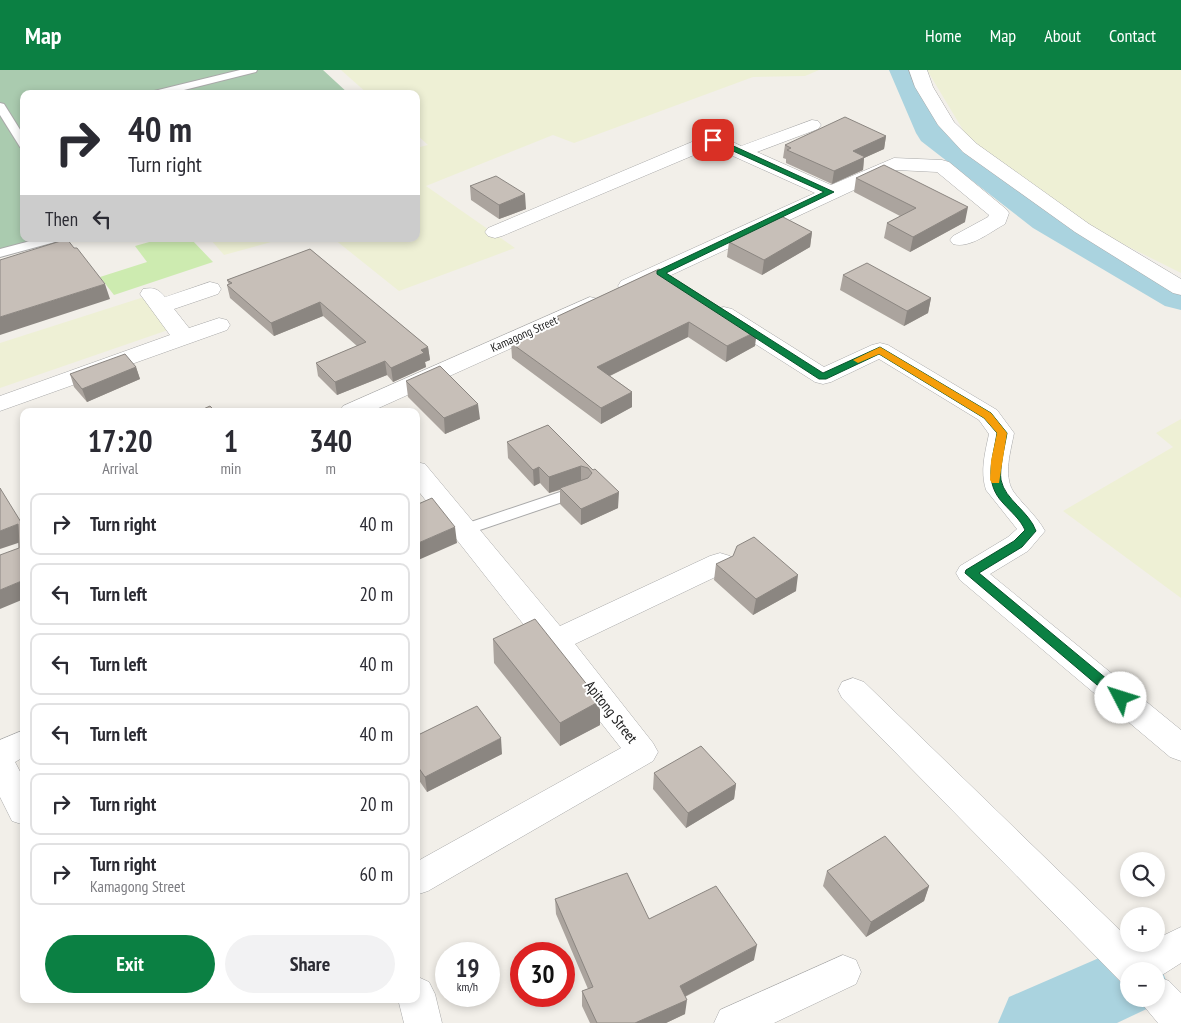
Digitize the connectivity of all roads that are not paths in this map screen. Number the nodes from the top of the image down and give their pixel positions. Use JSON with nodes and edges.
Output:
{"nodes":[{"id":1,"x":252,"y":70,"type":"edge"},
{"id":2,"x":918,"y":70,"type":"edge"},
{"id":3,"x":170,"y":90,"type":"edge"},
{"id":4,"x":0,"y":106,"type":"edge"},
{"id":5,"x":812,"y":124,"type":"dead end"},
{"id":6,"x":19,"y":126,"type":"edge"},
{"id":7,"x":741,"y":152,"type":"junction"},
{"id":8,"x":830,"y":192,"type":"junction"},
{"id":9,"x":495,"y":232,"type":"dead end"},
{"id":10,"x":960,"y":240,"type":"dead end"},
{"id":11,"x":40,"y":242,"type":"edge"},
{"id":12,"x":0,"y":253,"type":"edge"},
{"id":13,"x":1181,"y":288,"type":"edge"},
{"id":14,"x":210,"y":289,"type":"dead end"},
{"id":15,"x":709,"y":304,"type":"edge"},
{"id":16,"x":219,"y":325,"type":"dead end"},
{"id":17,"x":184,"y":337,"type":"junction"},
{"id":18,"x":0,"y":404,"type":"edge"},
{"id":19,"x":364,"y":408,"type":"edge"},
{"id":20,"x":420,"y":475,"type":"edge"},
{"id":21,"x":582,"y":489,"type":"edge"},
{"id":22,"x":465,"y":530,"type":"junction"},
{"id":23,"x":720,"y":563,"type":"edge"},
{"id":24,"x":555,"y":641,"type":"junction"},
{"id":25,"x":853,"y":690,"type":"dead end"},
{"id":26,"x":20,"y":745,"type":"edge"},
{"id":27,"x":1181,"y":748,"type":"edge"},
{"id":28,"x":0,"y":754,"type":"edge"},
{"id":29,"x":0,"y":765,"type":"edge"},
{"id":30,"x":20,"y":803,"type":"edge"},
{"id":31,"x":420,"y":878,"type":"edge"},
{"id":32,"x":1181,"y":944,"type":"edge"},
{"id":33,"x":1124,"y":962,"type":"edge"},
{"id":34,"x":843,"y":972,"type":"dead end"},
{"id":35,"x":1165,"y":978,"type":"edge"},
{"id":36,"x":418,"y":1003,"type":"edge"},
{"id":37,"x":423,"y":1023,"type":"edge"},
{"id":38,"x":733,"y":1023,"type":"edge"}],
"edges":[{"from":1,"to":3,"type":"lane"},
{"from":2,"to":13,"type":"street"},
{"from":4,"to":6,"type":"lane"},
{"from":5,"to":7,"type":"street"},
{"from":7,"to":8,"type":"street"},
{"from":7,"to":9,"type":"street"},
{"from":8,"to":10,"type":"street","name":"Kamagong Street"},
{"from":8,"to":19,"type":"street","name":"Kamagong Street"},
{"from":11,"to":12,"type":"lane"},
{"from":14,"to":17,"type":"street"},
{"from":15,"to":27,"type":"street"},
{"from":16,"to":17,"type":"street"},
{"from":17,"to":18,"type":"street"},
{"from":20,"to":22,"type":"street","name":"Apitong Street"},
{"from":21,"to":22,"type":"lane"},
{"from":22,"to":24,"type":"street","name":"Apitong Street"},
{"from":23,"to":24,"type":"street"},
{"from":24,"to":31,"type":"street","name":"Apitong Street"},
{"from":25,"to":33,"type":"street"},
{"from":26,"to":28,"type":"street"},
{"from":29,"to":30,"type":"street"},
{"from":32,"to":35,"type":"street"},
{"from":34,"to":38,"type":"street"},
{"from":36,"to":37,"type":"street"}]}
